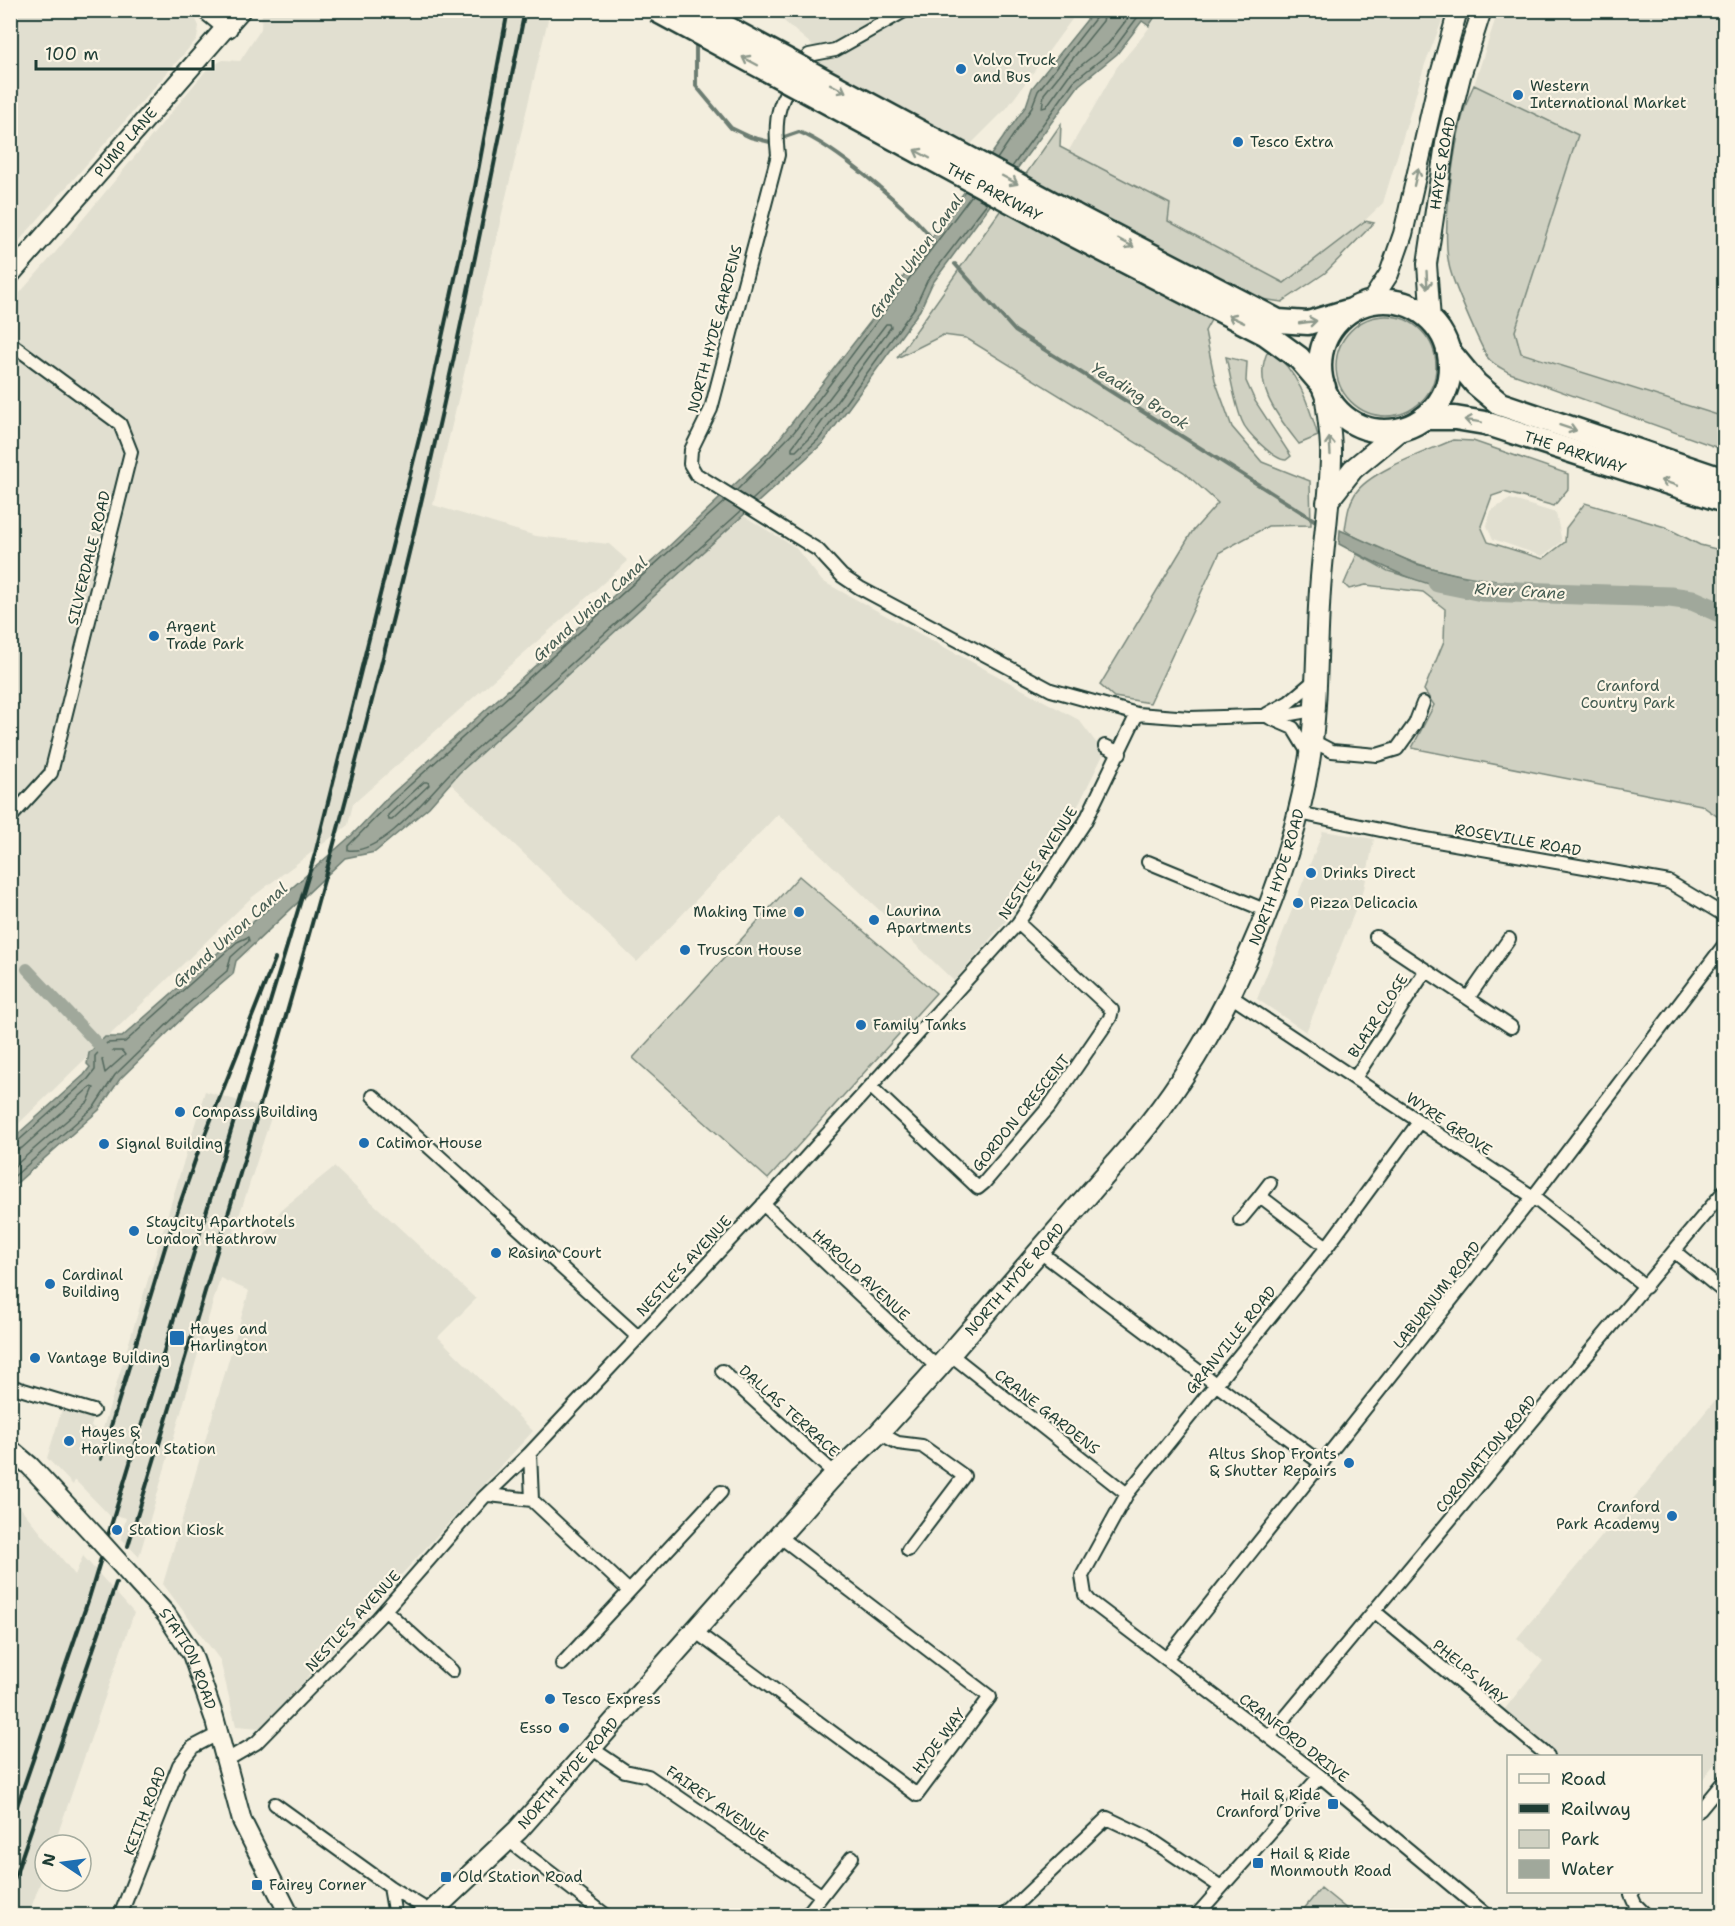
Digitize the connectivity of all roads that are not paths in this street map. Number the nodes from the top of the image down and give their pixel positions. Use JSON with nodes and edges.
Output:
{"nodes":[{"id":1,"x":206,"y":10,"type":"edge"},
{"id":2,"x":241,"y":10,"type":"edge"},
{"id":3,"x":656,"y":10,"type":"edge"},
{"id":4,"x":694,"y":10,"type":"edge"},
{"id":5,"x":906,"y":10,"type":"edge"},
{"id":6,"x":1458,"y":10,"type":"edge"},
{"id":7,"x":1482,"y":10,"type":"edge"},
{"id":8,"x":228,"y":28,"type":"junction"},
{"id":9,"x":1449,"y":40,"type":"junction"},
{"id":10,"x":1470,"y":45,"type":"junction"},
{"id":11,"x":10,"y":275,"type":"edge"},
{"id":12,"x":1211,"y":297,"type":"junction"},
{"id":13,"x":1361,"y":306,"type":"junction"},
{"id":14,"x":1431,"y":320,"type":"junction"},
{"id":15,"x":10,"y":343,"type":"edge"},
{"id":16,"x":1448,"y":350,"type":"junction"},
{"id":17,"x":1324,"y":388,"type":"junction"},
{"id":18,"x":1424,"y":418,"type":"junction"},
{"id":19,"x":1402,"y":429,"type":"junction"},
{"id":20,"x":1725,"y":480,"type":"edge"},
{"id":21,"x":1725,"y":501,"type":"edge"},
{"id":22,"x":1325,"y":518,"type":"junction"},
{"id":23,"x":1314,"y":681,"type":"junction"},
{"id":24,"x":1424,"y":703,"type":"dead end"},
{"id":25,"x":1313,"y":710,"type":"junction"},
{"id":26,"x":1137,"y":714,"type":"junction"},
{"id":27,"x":1263,"y":716,"type":"junction"},
{"id":28,"x":1105,"y":746,"type":"dead end"},
{"id":29,"x":1310,"y":748,"type":"junction"},
{"id":30,"x":1120,"y":753,"type":"junction"},
{"id":31,"x":1299,"y":813,"type":"junction"},
{"id":32,"x":10,"y":818,"type":"edge"},
{"id":33,"x":1148,"y":862,"type":"dead end"},
{"id":34,"x":1267,"y":911,"type":"junction"},
{"id":35,"x":1725,"y":915,"type":"edge"},
{"id":36,"x":1018,"y":923,"type":"junction"},
{"id":37,"x":1376,"y":937,"type":"dead end"},
{"id":38,"x":1509,"y":939,"type":"dead end"},
{"id":39,"x":1725,"y":945,"type":"edge"},
{"id":40,"x":1426,"y":970,"type":"junction"},
{"id":41,"x":1229,"y":995,"type":"junction"},
{"id":42,"x":1468,"y":998,"type":"junction"},
{"id":43,"x":1511,"y":1027,"type":"dead end"},
{"id":44,"x":1355,"y":1078,"type":"junction"},
{"id":45,"x":872,"y":1088,"type":"junction"},
{"id":46,"x":373,"y":1096,"type":"dead end"},
{"id":47,"x":1419,"y":1122,"type":"junction"},
{"id":48,"x":1270,"y":1183,"type":"dead end"},
{"id":49,"x":1725,"y":1191,"type":"edge"},
{"id":50,"x":1260,"y":1196,"type":"junction"},
{"id":51,"x":1533,"y":1197,"type":"junction"},
{"id":52,"x":764,"y":1204,"type":"junction"},
{"id":53,"x":1240,"y":1220,"type":"dead end"},
{"id":54,"x":1327,"y":1247,"type":"junction"},
{"id":55,"x":1040,"y":1252,"type":"junction"},
{"id":56,"x":1675,"y":1252,"type":"junction"},
{"id":57,"x":1646,"y":1287,"type":"junction"},
{"id":58,"x":1725,"y":1292,"type":"edge"},
{"id":59,"x":638,"y":1337,"type":"junction"},
{"id":60,"x":944,"y":1361,"type":"junction"},
{"id":61,"x":722,"y":1371,"type":"dead end"},
{"id":62,"x":1214,"y":1384,"type":"junction"},
{"id":63,"x":10,"y":1386,"type":"edge"},
{"id":64,"x":93,"y":1411,"type":"dead end"},
{"id":65,"x":879,"y":1433,"type":"junction"},
{"id":66,"x":10,"y":1449,"type":"edge"},
{"id":67,"x":530,"y":1453,"type":"junction"},
{"id":68,"x":1322,"y":1464,"type":"junction"},
{"id":69,"x":835,"y":1474,"type":"junction"},
{"id":70,"x":721,"y":1492,"type":"dead end"},
{"id":71,"x":1127,"y":1494,"type":"junction"},
{"id":72,"x":489,"y":1495,"type":"junction"},
{"id":73,"x":532,"y":1500,"type":"junction"},
{"id":74,"x":779,"y":1536,"type":"junction"},
{"id":75,"x":908,"y":1550,"type":"dead end"},
{"id":76,"x":1083,"y":1585,"type":"joint"},
{"id":77,"x":629,"y":1591,"type":"junction"},
{"id":78,"x":385,"y":1610,"type":"junction"},
{"id":79,"x":1374,"y":1611,"type":"junction"},
{"id":80,"x":696,"y":1632,"type":"junction"},
{"id":81,"x":1166,"y":1659,"type":"junction"},
{"id":82,"x":562,"y":1664,"type":"dead end"},
{"id":83,"x":452,"y":1671,"type":"dead end"},
{"id":84,"x":218,"y":1734,"type":"junction"},
{"id":85,"x":1269,"y":1737,"type":"junction"},
{"id":86,"x":591,"y":1748,"type":"junction"},
{"id":87,"x":1547,"y":1755,"type":"edge"},
{"id":88,"x":225,"y":1761,"type":"junction"},
{"id":89,"x":1320,"y":1776,"type":"junction"},
{"id":90,"x":1725,"y":1781,"type":"edge"},
{"id":91,"x":1720,"y":1797,"type":"edge"},
{"id":92,"x":275,"y":1804,"type":"dead end"},
{"id":93,"x":1702,"y":1809,"type":"edge"},
{"id":94,"x":508,"y":1840,"type":"junction"},
{"id":95,"x":852,"y":1857,"type":"dead end"},
{"id":96,"x":390,"y":1887,"type":"junction"},
{"id":97,"x":1221,"y":1887,"type":"junction"},
{"id":98,"x":1632,"y":1893,"type":"edge"},
{"id":99,"x":821,"y":1895,"type":"junction"},
{"id":100,"x":429,"y":1914,"type":"edge"},
{"id":101,"x":604,"y":1914,"type":"edge"},
{"id":102,"x":120,"y":1916,"type":"edge"},
{"id":103,"x":290,"y":1916,"type":"edge"},
{"id":104,"x":395,"y":1916,"type":"edge"},
{"id":105,"x":806,"y":1916,"type":"edge"},
{"id":106,"x":1004,"y":1916,"type":"edge"},
{"id":107,"x":1196,"y":1916,"type":"edge"},
{"id":108,"x":1488,"y":1916,"type":"edge"},
{"id":109,"x":1647,"y":1916,"type":"edge"}],
"edges":[{"from":1,"to":8,"type":"street"},
{"from":2,"to":8,"type":"street","name":"PUMP LANE"},
{"from":12,"to":3,"type":"highway","name":"THE PARKWAY","one_way":true,"bridge":true},
{"from":4,"to":12,"type":"highway","name":"THE PARKWAY","one_way":true,"bridge":true},
{"from":5,"to":26,"type":"street","name":"NORTH HYDE GARDENS"},
{"from":6,"to":9,"type":"street","name":"HAYES ROAD"},
{"from":7,"to":10,"type":"street","name":"HAYES ROAD"},
{"from":8,"to":11,"type":"street","name":"PUMP LANE"},
{"from":9,"to":10,"type":"street"},
{"from":13,"to":9,"type":"street","name":"HAYES ROAD","one_way":true},
{"from":10,"to":14,"type":"street","name":"HAYES ROAD","one_way":true},
{"from":12,"to":13,"type":"highway","name":"THE PARKWAY","one_way":true},
{"from":17,"to":12,"type":"highway","name":"THE PARKWAY","one_way":true},
{"from":13,"to":14,"type":"highway"},
{"from":13,"to":17,"type":"highway"},
{"from":14,"to":16,"type":"highway"},
{"from":15,"to":32,"type":"street","name":"SILVERDALE ROAD"},
{"from":16,"to":18,"type":"highway"},
{"from":16,"to":20,"type":"highway","name":"THE PARKWAY","one_way":true},
{"from":17,"to":19,"type":"highway"},
{"from":22,"to":17,"type":"main road","name":"NORTH HYDE ROAD","one_way":true},
{"from":18,"to":19,"type":"highway"},
{"from":21,"to":18,"type":"highway","name":"THE PARKWAY","one_way":true},
{"from":19,"to":22,"type":"main road"},
{"from":22,"to":23,"type":"main road","name":"NORTH HYDE ROAD"},
{"from":23,"to":25,"type":"main road","name":"NORTH HYDE ROAD"},
{"from":23,"to":27,"type":"street"},
{"from":24,"to":29,"type":"street"},
{"from":25,"to":27,"type":"street","name":"NORTH HYDE GARDENS"},
{"from":25,"to":29,"type":"main road","name":"NORTH HYDE ROAD"},
{"from":26,"to":27,"type":"street","name":"NORTH HYDE GARDENS"},
{"from":26,"to":30,"type":"street","name":"NESTLE'S AVENUE"},
{"from":27,"to":29,"type":"street"},
{"from":28,"to":30,"type":"street"},
{"from":29,"to":31,"type":"main road","name":"NORTH HYDE ROAD"},
{"from":30,"to":36,"type":"street","name":"NESTLE'S AVENUE"},
{"from":31,"to":34,"type":"main road","name":"NORTH HYDE ROAD"},
{"from":31,"to":35,"type":"street","name":"ROSEVILLE ROAD"},
{"from":33,"to":34,"type":"street"},
{"from":34,"to":41,"type":"main road","name":"NORTH HYDE ROAD"},
{"from":36,"to":45,"type":"street","name":"NESTLE'S AVENUE"},
{"from":36,"to":45,"type":"street","name":"GORDON CRESCENT"},
{"from":37,"to":40,"type":"street","name":"BLAIR CLOSE"},
{"from":38,"to":42,"type":"street"},
{"from":39,"to":51,"type":"street","name":"LABURNUM ROAD"},
{"from":40,"to":42,"type":"street","name":"BLAIR CLOSE"},
{"from":40,"to":44,"type":"street","name":"BLAIR CLOSE"},
{"from":41,"to":44,"type":"street","name":"WYRE GROVE"},
{"from":41,"to":55,"type":"main road","name":"NORTH HYDE ROAD"},
{"from":42,"to":43,"type":"street","name":"BLAIR CLOSE"},
{"from":44,"to":47,"type":"street","name":"WYRE GROVE"},
{"from":45,"to":52,"type":"street","name":"NESTLE'S AVENUE"},
{"from":46,"to":59,"type":"street"},
{"from":47,"to":51,"type":"street","name":"WYRE GROVE"},
{"from":47,"to":54,"type":"street","name":"GRANVILLE ROAD"},
{"from":48,"to":50,"type":"street"},
{"from":49,"to":56,"type":"street","name":"CORONATION ROAD"},
{"from":50,"to":53,"type":"street"},
{"from":50,"to":54,"type":"street"},
{"from":51,"to":57,"type":"street","name":"WYRE GROVE"},
{"from":51,"to":68,"type":"street","name":"LABURNUM ROAD"},
{"from":52,"to":59,"type":"street","name":"NESTLE'S AVENUE"},
{"from":52,"to":60,"type":"street","name":"HAROLD AVENUE"},
{"from":54,"to":62,"type":"street","name":"GRANVILLE ROAD"},
{"from":55,"to":60,"type":"main road","name":"NORTH HYDE ROAD"},
{"from":55,"to":62,"type":"street"},
{"from":56,"to":57,"type":"street","name":"CORONATION ROAD"},
{"from":56,"to":58,"type":"street"},
{"from":57,"to":79,"type":"street","name":"CORONATION ROAD"},
{"from":59,"to":67,"type":"street","name":"NESTLE'S AVENUE"},
{"from":60,"to":65,"type":"main road","name":"NORTH HYDE ROAD"},
{"from":60,"to":71,"type":"street","name":"CRANE GARDENS"},
{"from":61,"to":69,"type":"street","name":"DALLAS TERRACE"},
{"from":62,"to":68,"type":"street"},
{"from":62,"to":71,"type":"street","name":"GRANVILLE ROAD"},
{"from":63,"to":64,"type":"street"},
{"from":65,"to":69,"type":"main road","name":"NORTH HYDE ROAD"},
{"from":65,"to":75,"type":"street"},
{"from":66,"to":84,"type":"street","name":"STATION ROAD","bridge":true},
{"from":67,"to":72,"type":"street","name":"NESTLE'S AVENUE"},
{"from":67,"to":73,"type":"street"},
{"from":68,"to":81,"type":"street","name":"LABURNUM ROAD"},
{"from":69,"to":74,"type":"main road","name":"NORTH HYDE ROAD"},
{"from":70,"to":77,"type":"street"},
{"from":71,"to":76,"type":"street","name":"GRANVILLE ROAD"},
{"from":72,"to":73,"type":"street"},
{"from":72,"to":78,"type":"street","name":"NESTLE'S AVENUE"},
{"from":73,"to":77,"type":"street"},
{"from":74,"to":80,"type":"main road","name":"NORTH HYDE ROAD"},
{"from":74,"to":80,"type":"street","name":"HYDE WAY"},
{"from":76,"to":81,"type":"street","name":"CRANFORD DRIVE"},
{"from":77,"to":82,"type":"street"},
{"from":78,"to":83,"type":"street"},
{"from":78,"to":88,"type":"street","name":"NESTLE'S AVENUE"},
{"from":79,"to":85,"type":"street","name":"CORONATION ROAD"},
{"from":79,"to":87,"type":"street","name":"PHELPS WAY"},
{"from":80,"to":86,"type":"main road","name":"NORTH HYDE ROAD"},
{"from":81,"to":85,"type":"street","name":"CRANFORD DRIVE"},
{"from":84,"to":88,"type":"street","name":"STATION ROAD"},
{"from":84,"to":102,"type":"street","name":"KEITH ROAD"},
{"from":85,"to":89,"type":"street","name":"CRANFORD DRIVE"},
{"from":86,"to":94,"type":"main road","name":"NORTH HYDE ROAD"},
{"from":86,"to":99,"type":"street","name":"FAIREY AVENUE"},
{"from":88,"to":103,"type":"street","name":"STATION ROAD"},
{"from":89,"to":97,"type":"street"},
{"from":89,"to":108,"type":"street","name":"CRANFORD DRIVE"},
{"from":90,"to":91,"type":"street"},
{"from":91,"to":93,"type":"street"},
{"from":92,"to":96,"type":"street"},
{"from":94,"to":100,"type":"main road","name":"NORTH HYDE ROAD"},
{"from":94,"to":101,"type":"street"},
{"from":95,"to":99,"type":"street"},
{"from":96,"to":100,"type":"street"},
{"from":96,"to":104,"type":"street"},
{"from":97,"to":106,"type":"street"},
{"from":97,"to":107,"type":"street"},
{"from":98,"to":109,"type":"street"},
{"from":99,"to":105,"type":"street"}]}
